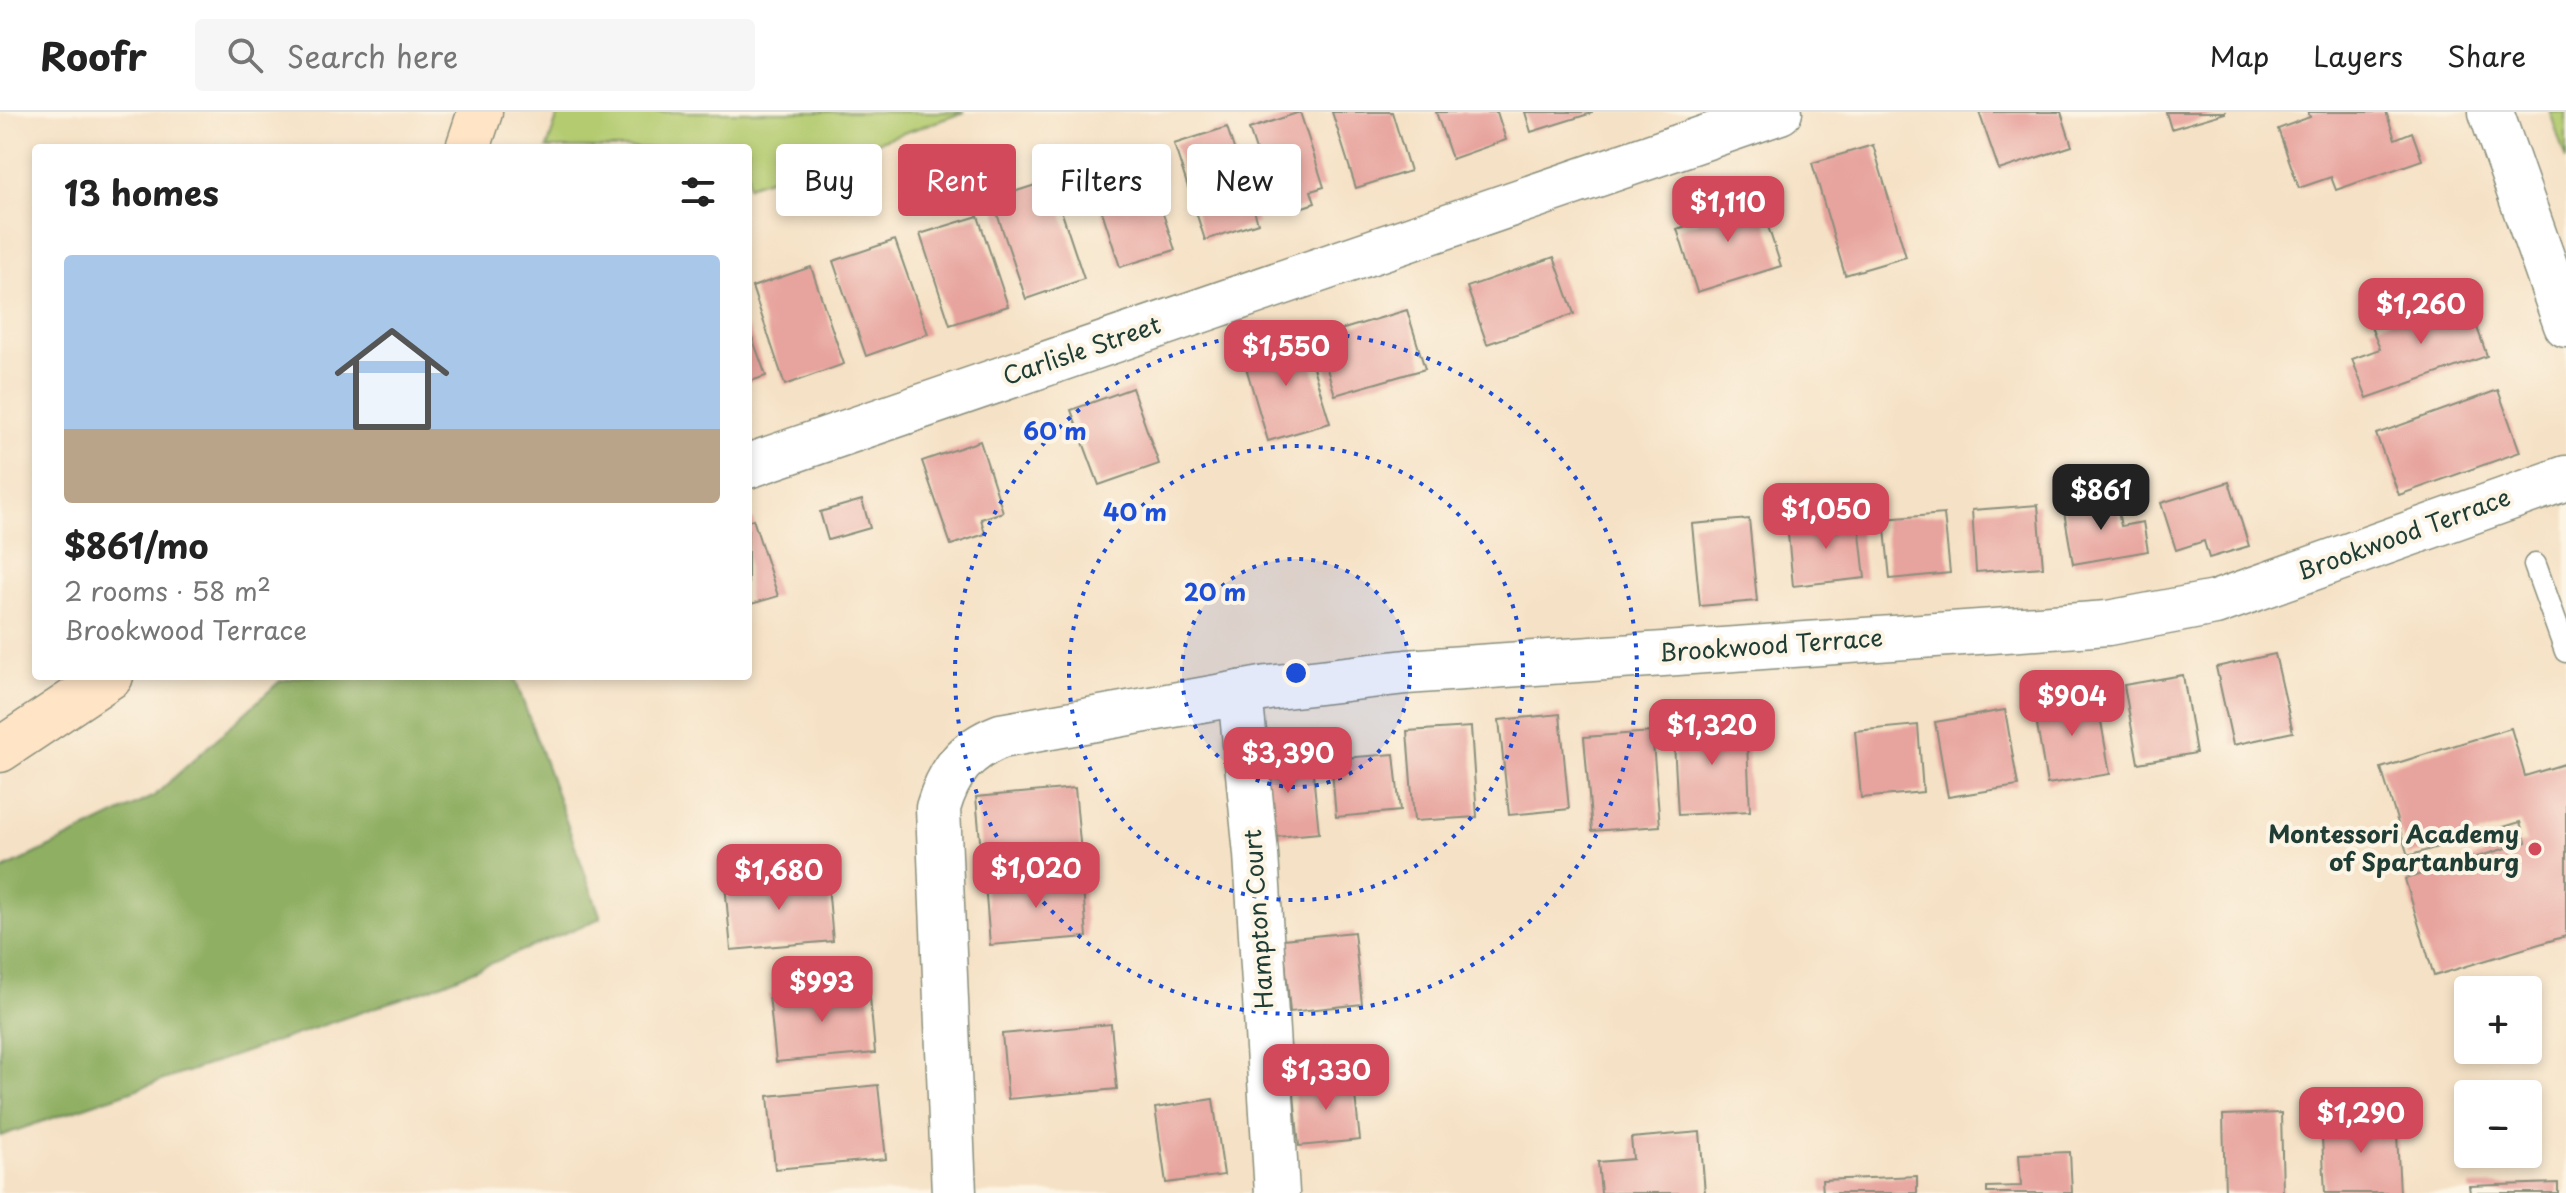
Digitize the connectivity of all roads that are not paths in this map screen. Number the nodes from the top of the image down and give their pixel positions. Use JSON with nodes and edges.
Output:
{"nodes":[{"id":1,"x":480,"y":112,"type":"edge"},
{"id":2,"x":1780,"y":112,"type":"edge"},
{"id":3,"x":2491,"y":112,"type":"edge"},
{"id":4,"x":469,"y":144,"type":"edge"},
{"id":5,"x":2566,"y":325,"type":"edge"},
{"id":6,"x":752,"y":465,"type":"edge"},
{"id":7,"x":2566,"y":478,"type":"edge"},
{"id":8,"x":2535,"y":565,"type":"dead end"},
{"id":9,"x":2566,"y":651,"type":"edge"},
{"id":10,"x":105,"y":680,"type":"edge"},
{"id":11,"x":1240,"y":693,"type":"junction"},
{"id":12,"x":0,"y":750,"type":"edge"},
{"id":13,"x":954,"y":1193,"type":"edge"},
{"id":14,"x":1277,"y":1193,"type":"edge"}],
"edges":[{"from":1,"to":4,"type":"main road"},
{"from":2,"to":6,"type":"street","name":"Carlisle Street"},
{"from":3,"to":5,"type":"street"},
{"from":7,"to":11,"type":"street","name":"Brookwood Terrace"},
{"from":8,"to":9,"type":"lane"},
{"from":10,"to":12,"type":"main road"},
{"from":11,"to":13,"type":"street","name":"Brookwood Terrace"},
{"from":11,"to":14,"type":"street","name":"Hampton Court"}]}
